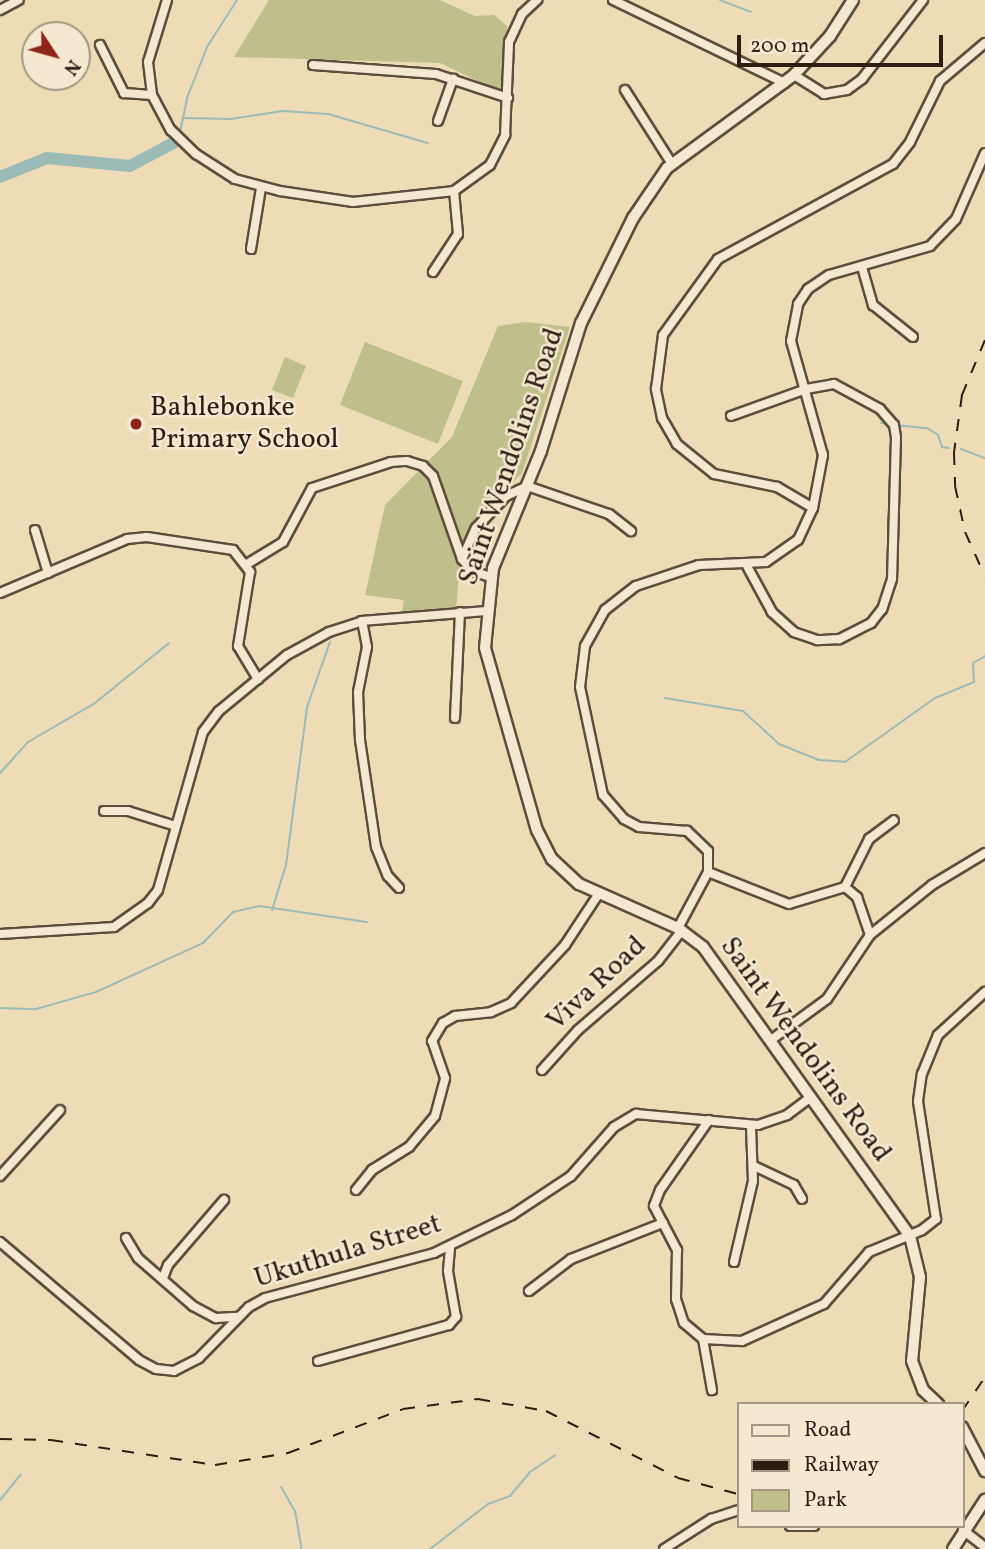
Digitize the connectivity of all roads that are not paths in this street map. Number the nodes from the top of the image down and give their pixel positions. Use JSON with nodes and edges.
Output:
{"nodes":[{"id":1,"x":19,"y":0,"type":"edge"},
{"id":2,"x":167,"y":0,"type":"edge"},
{"id":3,"x":537,"y":0,"type":"edge"},
{"id":4,"x":612,"y":0,"type":"edge"},
{"id":5,"x":853,"y":0,"type":"edge"},
{"id":6,"x":923,"y":0,"type":"edge"},
{"id":7,"x":0,"y":10,"type":"edge"},
{"id":8,"x":985,"y":43,"type":"edge"},
{"id":9,"x":100,"y":45,"type":"dead end"},
{"id":10,"x":313,"y":65,"type":"dead end"},
{"id":11,"x":794,"y":75,"type":"junction"},
{"id":12,"x":453,"y":79,"type":"junction"},
{"id":13,"x":785,"y":83,"type":"junction"},
{"id":14,"x":625,"y":90,"type":"dead end"},
{"id":15,"x":152,"y":95,"type":"junction"},
{"id":16,"x":508,"y":98,"type":"junction"},
{"id":17,"x":438,"y":121,"type":"dead end"},
{"id":18,"x":985,"y":153,"type":"edge"},
{"id":19,"x":672,"y":164,"type":"junction"},
{"id":20,"x":261,"y":187,"type":"junction"},
{"id":21,"x":454,"y":191,"type":"junction"},
{"id":22,"x":251,"y":249,"type":"dead end"},
{"id":23,"x":862,"y":267,"type":"junction"},
{"id":24,"x":433,"y":272,"type":"dead end"},
{"id":25,"x":913,"y":337,"type":"dead end"},
{"id":26,"x":806,"y":389,"type":"junction"},
{"id":27,"x":731,"y":416,"type":"dead end"},
{"id":28,"x":527,"y":486,"type":"junction"},
{"id":29,"x":813,"y":508,"type":"junction"},
{"id":30,"x":35,"y":530,"type":"dead end"},
{"id":31,"x":631,"y":531,"type":"dead end"},
{"id":32,"x":462,"y":559,"type":"junction"},
{"id":33,"x":247,"y":564,"type":"junction"},
{"id":34,"x":747,"y":566,"type":"junction"},
{"id":35,"x":48,"y":573,"type":"junction"},
{"id":36,"x":490,"y":577,"type":"junction"},
{"id":37,"x":0,"y":593,"type":"edge"},
{"id":38,"x":486,"y":611,"type":"junction"},
{"id":39,"x":460,"y":612,"type":"junction"},
{"id":40,"x":362,"y":621,"type":"junction"},
{"id":41,"x":258,"y":679,"type":"junction"},
{"id":42,"x":456,"y":718,"type":"dead end"},
{"id":43,"x":103,"y":811,"type":"dead end"},
{"id":44,"x":894,"y":820,"type":"dead end"},
{"id":45,"x":176,"y":826,"type":"junction"},
{"id":46,"x":985,"y":853,"type":"edge"},
{"id":47,"x":708,"y":872,"type":"junction"},
{"id":48,"x":845,"y":887,"type":"junction"},
{"id":49,"x":399,"y":888,"type":"dead end"},
{"id":50,"x":598,"y":895,"type":"junction"},
{"id":51,"x":680,"y":929,"type":"junction"},
{"id":52,"x":0,"y":934,"type":"edge"},
{"id":53,"x":870,"y":935,"type":"junction"},
{"id":54,"x":985,"y":992,"type":"edge"},
{"id":55,"x":771,"y":1040,"type":"junction"},
{"id":56,"x":542,"y":1070,"type":"dead end"},
{"id":57,"x":811,"y":1097,"type":"junction"},
{"id":58,"x":60,"y":1110,"type":"dead end"},
{"id":59,"x":709,"y":1120,"type":"junction"},
{"id":60,"x":751,"y":1126,"type":"junction"},
{"id":61,"x":754,"y":1166,"type":"junction"},
{"id":62,"x":0,"y":1176,"type":"edge"},
{"id":63,"x":356,"y":1190,"type":"dead end"},
{"id":64,"x":802,"y":1199,"type":"dead end"},
{"id":65,"x":224,"y":1200,"type":"dead end"},
{"id":66,"x":663,"y":1223,"type":"junction"},
{"id":67,"x":910,"y":1236,"type":"junction"},
{"id":68,"x":126,"y":1238,"type":"dead end"},
{"id":69,"x":0,"y":1242,"type":"edge"},
{"id":70,"x":450,"y":1247,"type":"junction"},
{"id":71,"x":734,"y":1262,"type":"dead end"},
{"id":72,"x":163,"y":1278,"type":"junction"},
{"id":73,"x":529,"y":1291,"type":"dead end"},
{"id":74,"x":238,"y":1317,"type":"junction"},
{"id":75,"x":703,"y":1339,"type":"junction"},
{"id":76,"x":318,"y":1362,"type":"dead end"},
{"id":77,"x":712,"y":1390,"type":"dead end"},
{"id":78,"x":936,"y":1402,"type":"edge"},
{"id":79,"x":964,"y":1434,"type":"edge"},
{"id":80,"x":985,"y":1471,"type":"edge"},
{"id":81,"x":985,"y":1500,"type":"edge"},
{"id":82,"x":736,"y":1511,"type":"edge"},
{"id":83,"x":963,"y":1530,"type":"junction"},
{"id":84,"x":985,"y":1547,"type":"edge"},
{"id":85,"x":664,"y":1549,"type":"edge"},
{"id":86,"x":953,"y":1549,"type":"edge"}],
"edges":[{"from":1,"to":7,"type":"street"},
{"from":2,"to":15,"type":"street"},
{"from":3,"to":16,"type":"street"},
{"from":4,"to":13,"type":"street"},
{"from":5,"to":11,"type":"street","name":"Saint Wendolins Road"},
{"from":6,"to":11,"type":"street"},
{"from":8,"to":29,"type":"street"},
{"from":9,"to":15,"type":"street"},
{"from":10,"to":12,"type":"street"},
{"from":11,"to":13,"type":"street","name":"Saint Wendolins Road"},
{"from":12,"to":16,"type":"street"},
{"from":12,"to":17,"type":"street"},
{"from":13,"to":19,"type":"street","name":"Saint Wendolins Road"},
{"from":14,"to":19,"type":"street"},
{"from":15,"to":20,"type":"street"},
{"from":16,"to":21,"type":"street"},
{"from":18,"to":23,"type":"street"},
{"from":19,"to":28,"type":"street","name":"Saint Wendolins Road"},
{"from":20,"to":21,"type":"street"},
{"from":20,"to":22,"type":"street"},
{"from":21,"to":24,"type":"street"},
{"from":23,"to":25,"type":"street"},
{"from":23,"to":26,"type":"street"},
{"from":26,"to":27,"type":"street"},
{"from":26,"to":29,"type":"street"},
{"from":26,"to":34,"type":"street"},
{"from":28,"to":31,"type":"street"},
{"from":28,"to":32,"type":"street"},
{"from":28,"to":36,"type":"street","name":"Saint Wendolins Road"},
{"from":29,"to":34,"type":"street"},
{"from":30,"to":35,"type":"street"},
{"from":32,"to":33,"type":"street"},
{"from":32,"to":36,"type":"street"},
{"from":33,"to":35,"type":"street"},
{"from":33,"to":41,"type":"street"},
{"from":34,"to":47,"type":"street"},
{"from":35,"to":37,"type":"street"},
{"from":36,"to":38,"type":"street","name":"Saint Wendolins Road"},
{"from":38,"to":39,"type":"street"},
{"from":38,"to":50,"type":"street","name":"Saint Wendolins Road"},
{"from":39,"to":40,"type":"street"},
{"from":39,"to":42,"type":"street"},
{"from":40,"to":41,"type":"street"},
{"from":40,"to":49,"type":"street"},
{"from":41,"to":45,"type":"street"},
{"from":43,"to":45,"type":"street"},
{"from":44,"to":48,"type":"street"},
{"from":45,"to":52,"type":"street"},
{"from":46,"to":53,"type":"street"},
{"from":47,"to":48,"type":"street"},
{"from":47,"to":51,"type":"street","name":"Viva Road"},
{"from":48,"to":53,"type":"street"},
{"from":50,"to":51,"type":"street","name":"Saint Wendolins Road"},
{"from":50,"to":63,"type":"street"},
{"from":51,"to":55,"type":"street","name":"Saint Wendolins Road"},
{"from":51,"to":56,"type":"street","name":"Viva Road"},
{"from":53,"to":55,"type":"street"},
{"from":54,"to":67,"type":"street"},
{"from":55,"to":57,"type":"street","name":"Saint Wendolins Road"},
{"from":57,"to":60,"type":"street","name":"Ukuthula Street"},
{"from":57,"to":67,"type":"street","name":"Saint Wendolins Road"},
{"from":58,"to":62,"type":"street"},
{"from":59,"to":60,"type":"street","name":"Ukuthula Street"},
{"from":59,"to":66,"type":"street"},
{"from":59,"to":70,"type":"street","name":"Ukuthula Street"},
{"from":60,"to":61,"type":"street"},
{"from":61,"to":64,"type":"street"},
{"from":61,"to":71,"type":"street"},
{"from":65,"to":72,"type":"street"},
{"from":66,"to":73,"type":"street"},
{"from":66,"to":75,"type":"street"},
{"from":67,"to":75,"type":"street"},
{"from":67,"to":78,"type":"street","name":"Saint Wendolins Road"},
{"from":68,"to":72,"type":"street"},
{"from":69,"to":74,"type":"street","name":"Ukuthula Street"},
{"from":70,"to":74,"type":"street","name":"Ukuthula Street"},
{"from":70,"to":76,"type":"street"},
{"from":72,"to":74,"type":"street"},
{"from":75,"to":77,"type":"street"},
{"from":79,"to":80,"type":"street"},
{"from":81,"to":83,"type":"street"},
{"from":82,"to":85,"type":"street"},
{"from":83,"to":84,"type":"street"},
{"from":83,"to":86,"type":"street"}]}
